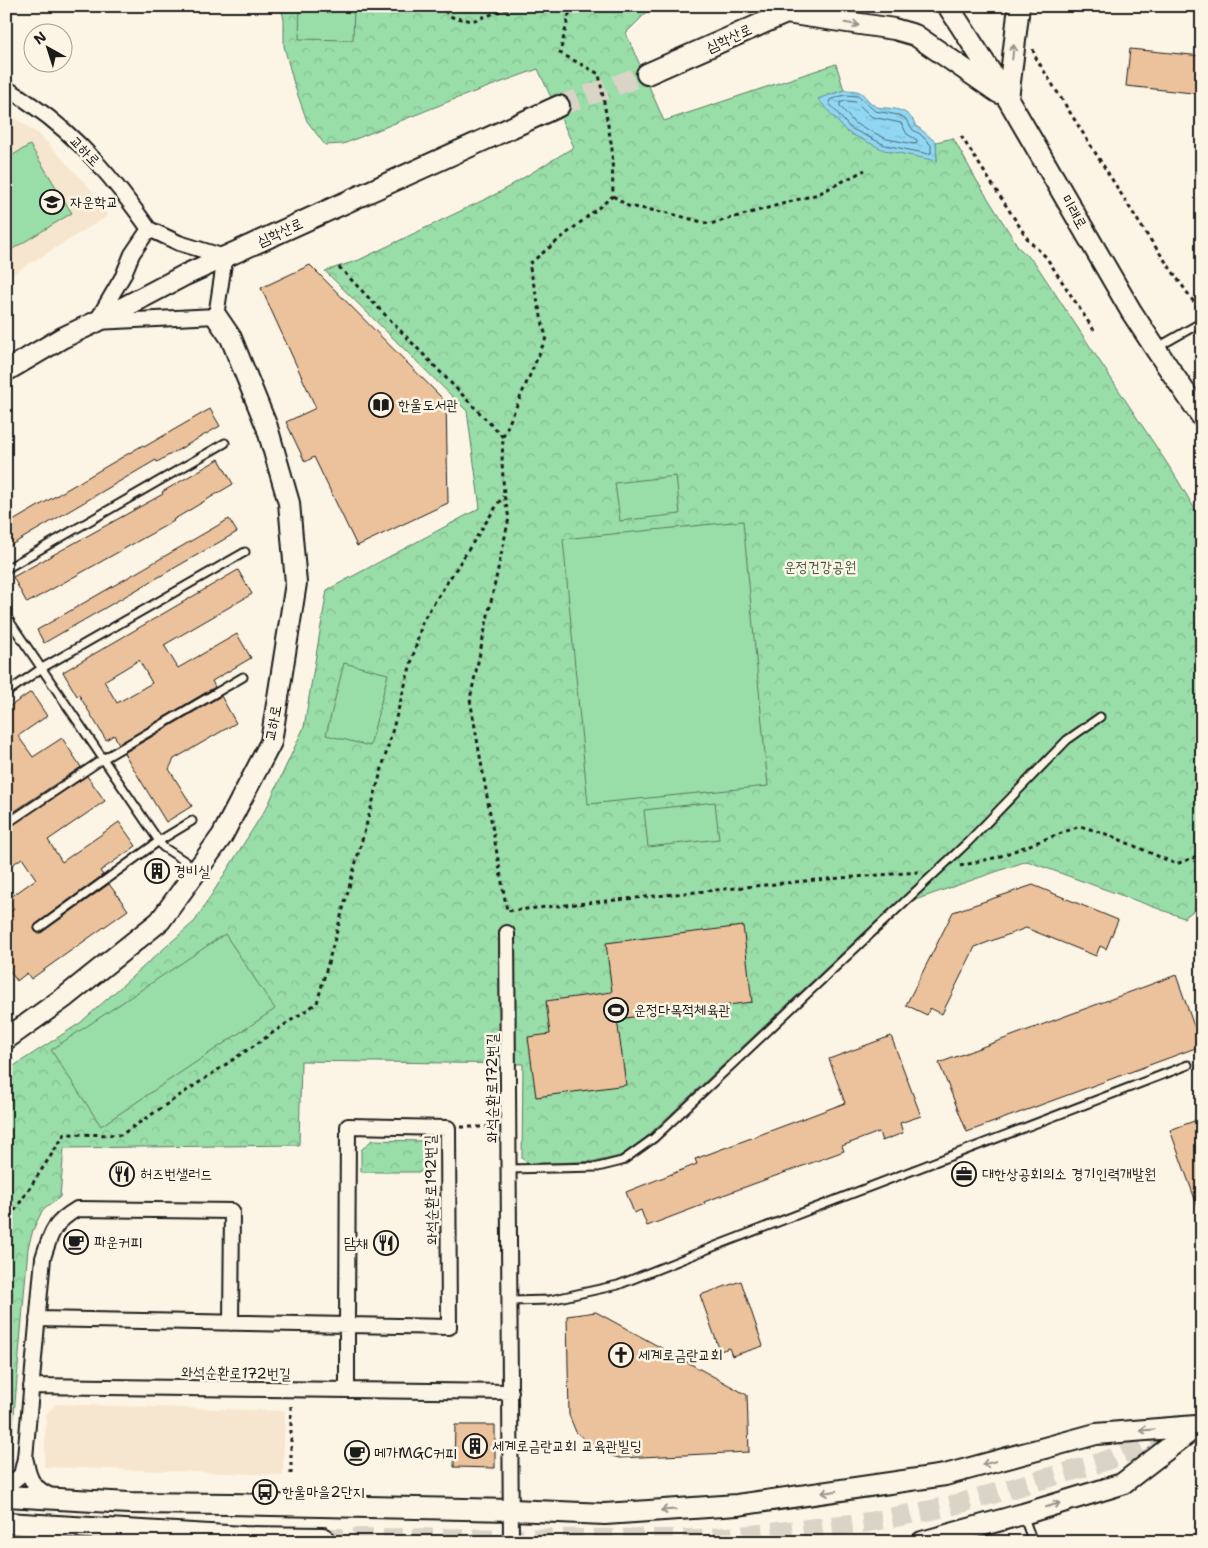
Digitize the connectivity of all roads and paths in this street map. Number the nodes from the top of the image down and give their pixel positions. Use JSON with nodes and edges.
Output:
{"nodes":[{"id":1,"x":438,"y":6,"type":"edge"},
{"id":2,"x":514,"y":6,"type":"edge"},
{"id":3,"x":567,"y":6,"type":"edge"},
{"id":4,"x":812,"y":6,"type":"edge"},
{"id":5,"x":948,"y":6,"type":"edge"},
{"id":6,"x":1019,"y":6,"type":"edge"},
{"id":7,"x":790,"y":10,"type":"edge"},
{"id":8,"x":1033,"y":47,"type":"dead end"},
{"id":9,"x":647,"y":74,"type":"tunnel mouth"},
{"id":10,"x":6,"y":88,"type":"edge"},
{"id":11,"x":1008,"y":99,"type":"junction"},
{"id":12,"x":559,"y":106,"type":"tunnel mouth"},
{"id":13,"x":961,"y":136,"type":"dead end"},
{"id":14,"x":865,"y":170,"type":"dead end"},
{"id":15,"x":614,"y":196,"type":"junction"},
{"id":16,"x":149,"y":229,"type":"junction"},
{"id":17,"x":225,"y":257,"type":"junction"},
{"id":18,"x":339,"y":266,"type":"dead end"},
{"id":19,"x":1202,"y":314,"type":"edge"},
{"id":20,"x":216,"y":316,"type":"junction"},
{"id":21,"x":96,"y":322,"type":"junction"},
{"id":22,"x":1202,"y":322,"type":"edge"},
{"id":23,"x":1095,"y":332,"type":"dead end"},
{"id":24,"x":1155,"y":348,"type":"junction"},
{"id":25,"x":6,"y":370,"type":"edge"},
{"id":26,"x":1202,"y":416,"type":"edge"},
{"id":27,"x":504,"y":437,"type":"junction"},
{"id":28,"x":225,"y":443,"type":"dead end"},
{"id":29,"x":504,"y":495,"type":"junction"},
{"id":30,"x":245,"y":552,"type":"dead end"},
{"id":31,"x":6,"y":568,"type":"edge"},
{"id":32,"x":6,"y":616,"type":"edge"},
{"id":33,"x":42,"y":668,"type":"junction"},
{"id":34,"x":243,"y":677,"type":"dead end"},
{"id":35,"x":6,"y":693,"type":"edge"},
{"id":36,"x":1100,"y":717,"type":"dead end"},
{"id":37,"x":103,"y":759,"type":"junction"},
{"id":38,"x":192,"y":821,"type":"dead end"},
{"id":39,"x":6,"y":824,"type":"edge"},
{"id":40,"x":159,"y":842,"type":"junction"},
{"id":41,"x":1202,"y":851,"type":"edge"},
{"id":42,"x":198,"y":869,"type":"junction"},
{"id":43,"x":938,"y":870,"type":"junction"},
{"id":44,"x":39,"y":928,"type":"dead end"},
{"id":45,"x":507,"y":934,"type":"dead end"},
{"id":46,"x":6,"y":1040,"type":"edge"},
{"id":47,"x":1188,"y":1065,"type":"dead end"},
{"id":48,"x":509,"y":1127,"type":"junction"},
{"id":49,"x":448,"y":1128,"type":"junction"},
{"id":50,"x":509,"y":1169,"type":"junction"},
{"id":51,"x":6,"y":1224,"type":"edge"},
{"id":52,"x":510,"y":1301,"type":"junction"},
{"id":53,"x":37,"y":1319,"type":"junction"},
{"id":54,"x":231,"y":1323,"type":"junction"},
{"id":55,"x":347,"y":1325,"type":"junction"},
{"id":56,"x":31,"y":1386,"type":"junction"},
{"id":57,"x":291,"y":1390,"type":"junction"},
{"id":58,"x":346,"y":1390,"type":"junction"},
{"id":59,"x":511,"y":1392,"type":"junction"},
{"id":60,"x":1199,"y":1425,"type":"edge"},
{"id":61,"x":26,"y":1458,"type":"junction"},
{"id":62,"x":291,"y":1474,"type":"dead end"},
{"id":63,"x":6,"y":1487,"type":"edge"},
{"id":64,"x":6,"y":1496,"type":"edge"},
{"id":65,"x":56,"y":1499,"type":"junction"},
{"id":66,"x":512,"y":1510,"type":"junction"},
{"id":67,"x":1023,"y":1514,"type":"junction"},
{"id":68,"x":6,"y":1523,"type":"edge"},
{"id":69,"x":323,"y":1538,"type":"dead end"},
{"id":70,"x":511,"y":1542,"type":"edge"},
{"id":71,"x":922,"y":1542,"type":"edge"},
{"id":72,"x":1033,"y":1542,"type":"edge"}],
"edges":[{"from":1,"to":2,"type":"path"},
{"from":3,"to":15,"type":"path"},
{"from":4,"to":7,"type":"street","name":"심학산로"},
{"from":5,"to":11,"type":"street","name":"미래로"},
{"from":11,"to":6,"type":"street","one_way":true},
{"from":7,"to":9,"type":"street","name":"심학산로"},
{"from":7,"to":11,"type":"street","one_way":true},
{"from":8,"to":19,"type":"path"},
{"from":10,"to":16,"type":"street","name":"교하로"},
{"from":11,"to":24,"type":"street","name":"미래로"},
{"from":12,"to":17,"type":"street","name":"심학산로"},
{"from":13,"to":23,"type":"path"},
{"from":14,"to":15,"type":"path"},
{"from":15,"to":27,"type":"path"},
{"from":16,"to":17,"type":"street"},
{"from":16,"to":21,"type":"street"},
{"from":17,"to":20,"type":"street"},
{"from":17,"to":21,"type":"street","name":"심학산로"},
{"from":18,"to":27,"type":"path"},
{"from":20,"to":21,"type":"street"},
{"from":20,"to":42,"type":"street","name":"교하로"},
{"from":21,"to":25,"type":"street","name":"심학산로"},
{"from":22,"to":24,"type":"lane"},
{"from":24,"to":26,"type":"street","name":"미래로"},
{"from":27,"to":29,"type":"path"},
{"from":28,"to":31,"type":"lane"},
{"from":29,"to":43,"type":"path"},
{"from":29,"to":51,"type":"path"},
{"from":30,"to":33,"type":"lane"},
{"from":32,"to":33,"type":"lane"},
{"from":33,"to":35,"type":"lane"},
{"from":33,"to":37,"type":"lane"},
{"from":34,"to":37,"type":"lane"},
{"from":36,"to":43,"type":"lane"},
{"from":37,"to":39,"type":"lane"},
{"from":37,"to":40,"type":"lane"},
{"from":38,"to":40,"type":"lane"},
{"from":40,"to":42,"type":"lane"},
{"from":40,"to":44,"type":"lane"},
{"from":41,"to":43,"type":"path"},
{"from":42,"to":46,"type":"street","name":"교하로"},
{"from":43,"to":50,"type":"lane"},
{"from":45,"to":48,"type":"street","name":"와석순환로172번길"},
{"from":47,"to":52,"type":"lane"},
{"from":48,"to":49,"type":"path"},
{"from":48,"to":50,"type":"street","name":"와석순환로172번길"},
{"from":49,"to":55,"type":"street","name":"와석순환로192번길"},
{"from":49,"to":55,"type":"street","name":"와석순환로192번길"},
{"from":50,"to":52,"type":"street","name":"와석순환로172번길"},
{"from":52,"to":59,"type":"street","name":"와석순환로172번길"},
{"from":53,"to":54,"type":"street","name":"와석순환로192번길"},
{"from":53,"to":54,"type":"street"},
{"from":53,"to":56,"type":"street"},
{"from":54,"to":55,"type":"street","name":"와석순환로192번길"},
{"from":55,"to":58,"type":"street","name":"와석순환로192번길"},
{"from":56,"to":57,"type":"street","name":"와석순환로172번길"},
{"from":56,"to":61,"type":"street"},
{"from":57,"to":58,"type":"street","name":"와석순환로172번길"},
{"from":57,"to":62,"type":"path"},
{"from":58,"to":59,"type":"street","name":"와석순환로172번길"},
{"from":59,"to":66,"type":"street","name":"와석순환로172번길"},
{"from":60,"to":66,"type":"street","one_way":true},
{"from":67,"to":60,"type":"street","one_way":true},
{"from":61,"to":63,"type":"street"},
{"from":61,"to":65,"type":"street"},
{"from":64,"to":65,"type":"street"},
{"from":65,"to":66,"type":"street"},
{"from":66,"to":70,"type":"street","name":"와석순환로172번길"},
{"from":67,"to":71,"type":"street"},
{"from":67,"to":72,"type":"lane"},
{"from":68,"to":69,"type":"street"}]}
